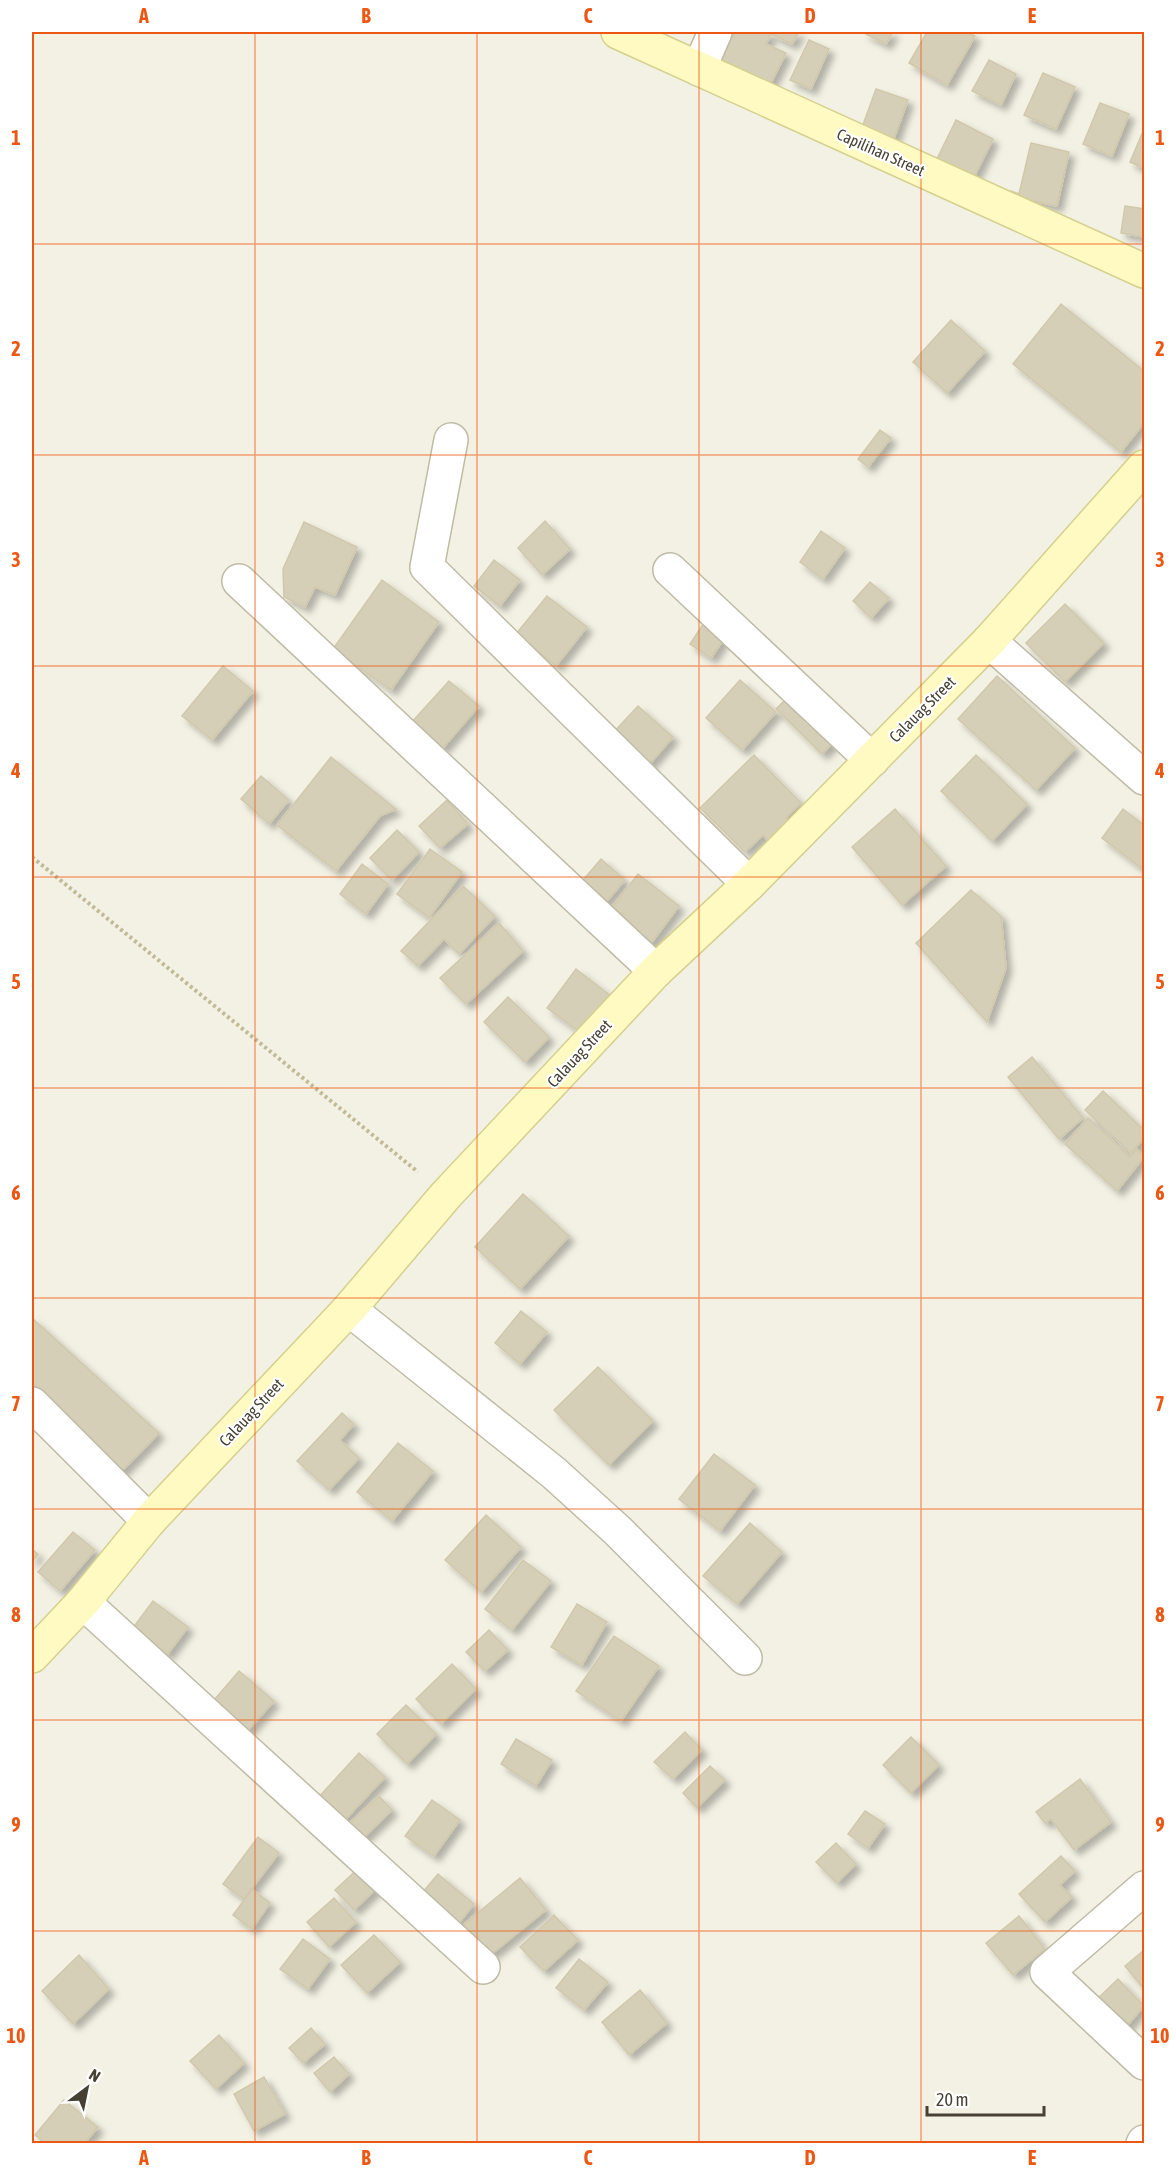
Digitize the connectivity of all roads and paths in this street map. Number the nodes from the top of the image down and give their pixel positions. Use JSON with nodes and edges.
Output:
{"nodes":[{"id":1,"x":618,"y":32,"type":"edge"},
{"id":2,"x":715,"y":32,"type":"edge"},
{"id":3,"x":699,"y":69,"type":"junction"},
{"id":4,"x":1144,"y":271,"type":"edge"},
{"id":5,"x":451,"y":440,"type":"dead end"},
{"id":6,"x":1140,"y":482,"type":"edge"},
{"id":7,"x":670,"y":570,"type":"dead end"},
{"id":8,"x":239,"y":581,"type":"dead end"},
{"id":9,"x":989,"y":641,"type":"junction"},
{"id":10,"x":872,"y":760,"type":"junction"},
{"id":11,"x":1144,"y":778,"type":"edge"},
{"id":12,"x":32,"y":857,"type":"edge"},
{"id":13,"x":748,"y":884,"type":"junction"},
{"id":14,"x":656,"y":971,"type":"junction"},
{"id":15,"x":446,"y":1196,"type":"junction"},
{"id":16,"x":349,"y":1308,"type":"junction"},
{"id":17,"x":32,"y":1404,"type":"edge"},
{"id":18,"x":149,"y":1521,"type":"junction"},
{"id":19,"x":83,"y":1602,"type":"junction"},
{"id":20,"x":32,"y":1656,"type":"edge"},
{"id":21,"x":745,"y":1658,"type":"dead end"},
{"id":22,"x":1144,"y":1888,"type":"edge"},
{"id":23,"x":483,"y":1967,"type":"dead end"},
{"id":24,"x":1144,"y":2063,"type":"edge"}],
"edges":[{"from":1,"to":3,"type":"street","name":"Capilihan Street"},
{"from":2,"to":3,"type":"street"},
{"from":3,"to":4,"type":"street","name":"Capilihan Street"},
{"from":5,"to":13,"type":"street"},
{"from":6,"to":9,"type":"street","name":"Calauag Street"},
{"from":7,"to":10,"type":"street"},
{"from":8,"to":14,"type":"street"},
{"from":9,"to":10,"type":"street","name":"Calauag Street"},
{"from":9,"to":11,"type":"street"},
{"from":10,"to":13,"type":"street","name":"Calauag Street"},
{"from":12,"to":15,"type":"path"},
{"from":13,"to":14,"type":"street","name":"Calauag Street"},
{"from":14,"to":15,"type":"street","name":"Calauag Street"},
{"from":15,"to":16,"type":"street","name":"Calauag Street"},
{"from":16,"to":18,"type":"street","name":"Calauag Street"},
{"from":16,"to":21,"type":"street"},
{"from":17,"to":18,"type":"street"},
{"from":18,"to":19,"type":"street","name":"Calauag Street"},
{"from":19,"to":20,"type":"street","name":"Calauag Street"},
{"from":19,"to":23,"type":"street"},
{"from":22,"to":24,"type":"street"}]}
